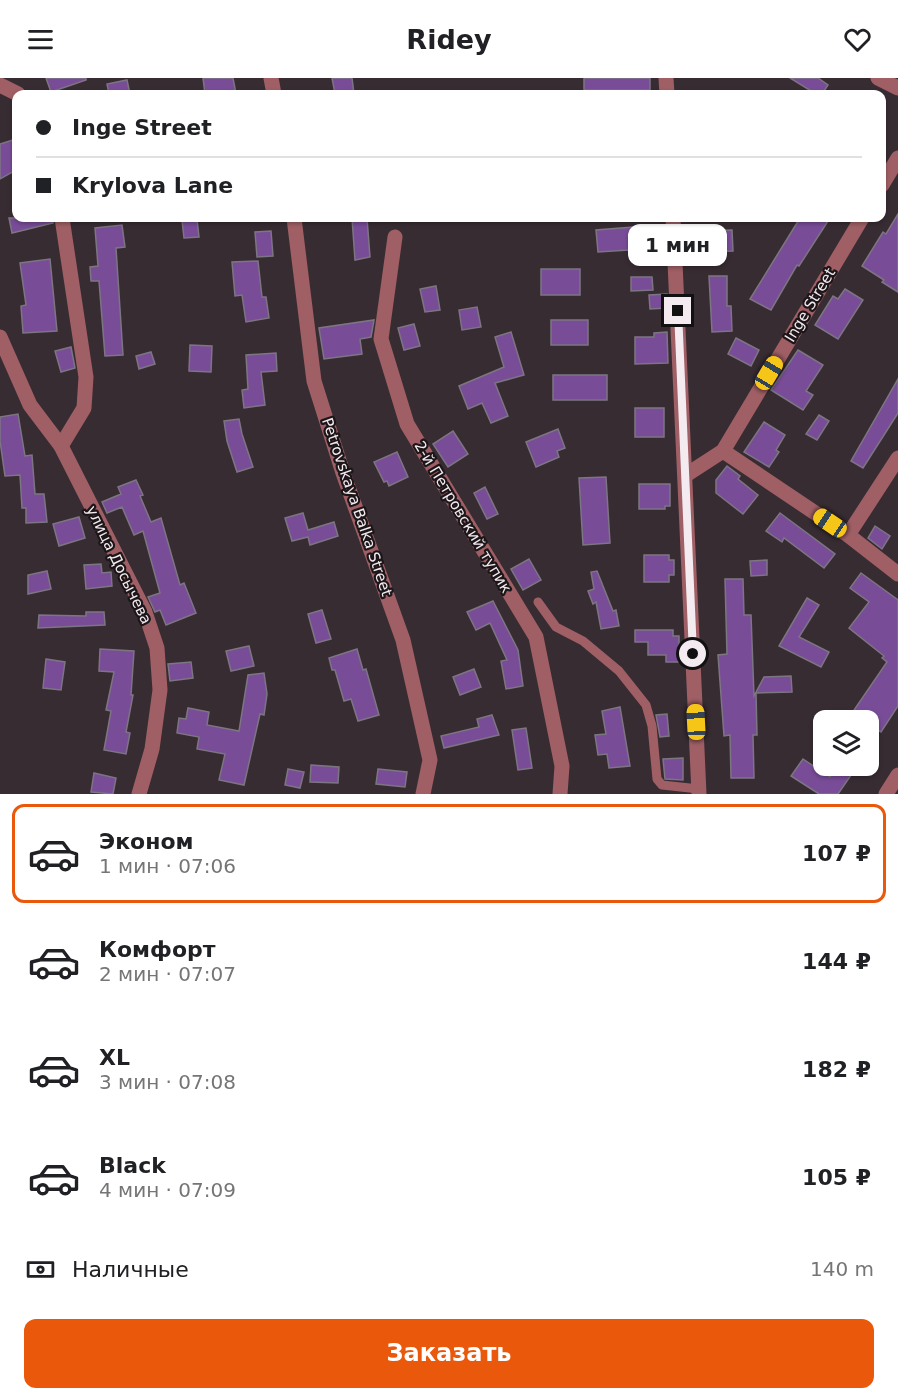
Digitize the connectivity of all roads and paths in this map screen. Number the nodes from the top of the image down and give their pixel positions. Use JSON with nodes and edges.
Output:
{"nodes":[{"id":1,"x":878,"y":78,"type":"edge"},
{"id":2,"x":898,"y":88,"type":"edge"},
{"id":3,"x":898,"y":158,"type":"edge"},
{"id":4,"x":886,"y":178,"type":"edge"},
{"id":5,"x":63,"y":222,"type":"edge"},
{"id":6,"x":294,"y":222,"type":"edge"},
{"id":7,"x":673,"y":222,"type":"edge"},
{"id":8,"x":860,"y":222,"type":"edge"},
{"id":9,"x":395,"y":237,"type":"dead end"},
{"id":10,"x":0,"y":337,"type":"edge"},
{"id":11,"x":61,"y":446,"type":"junction"},
{"id":12,"x":723,"y":451,"type":"junction"},
{"id":13,"x":898,"y":458,"type":"edge"},
{"id":14,"x":686,"y":475,"type":"junction"},
{"id":15,"x":848,"y":535,"type":"junction"},
{"id":16,"x":898,"y":574,"type":"edge"},
{"id":17,"x":538,"y":602,"type":"dead end"},
{"id":18,"x":898,"y":775,"type":"edge"},
{"id":19,"x":699,"y":791,"type":"edge"},
{"id":20,"x":139,"y":794,"type":"edge"},
{"id":21,"x":423,"y":794,"type":"edge"},
{"id":22,"x":560,"y":794,"type":"edge"},
{"id":23,"x":885,"y":794,"type":"edge"}],
"edges":[{"from":1,"to":2,"type":"street"},
{"from":3,"to":4,"type":"street"},
{"from":5,"to":11,"type":"street"},
{"from":6,"to":21,"type":"street","name":"Petrovskaya Balka Street"},
{"from":7,"to":14,"type":"street"},
{"from":8,"to":12,"type":"street","name":"Inge Street"},
{"from":9,"to":22,"type":"street","name":"2-й Петровский тупик"},
{"from":10,"to":11,"type":"street","name":"улица Досычева"},
{"from":11,"to":20,"type":"street","name":"улица Досычева"},
{"from":12,"to":14,"type":"street","name":"Inge Street"},
{"from":12,"to":15,"type":"street"},
{"from":13,"to":15,"type":"street"},
{"from":14,"to":19,"type":"street"},
{"from":15,"to":16,"type":"street"},
{"from":17,"to":19,"type":"lane"},
{"from":18,"to":23,"type":"street"}]}
